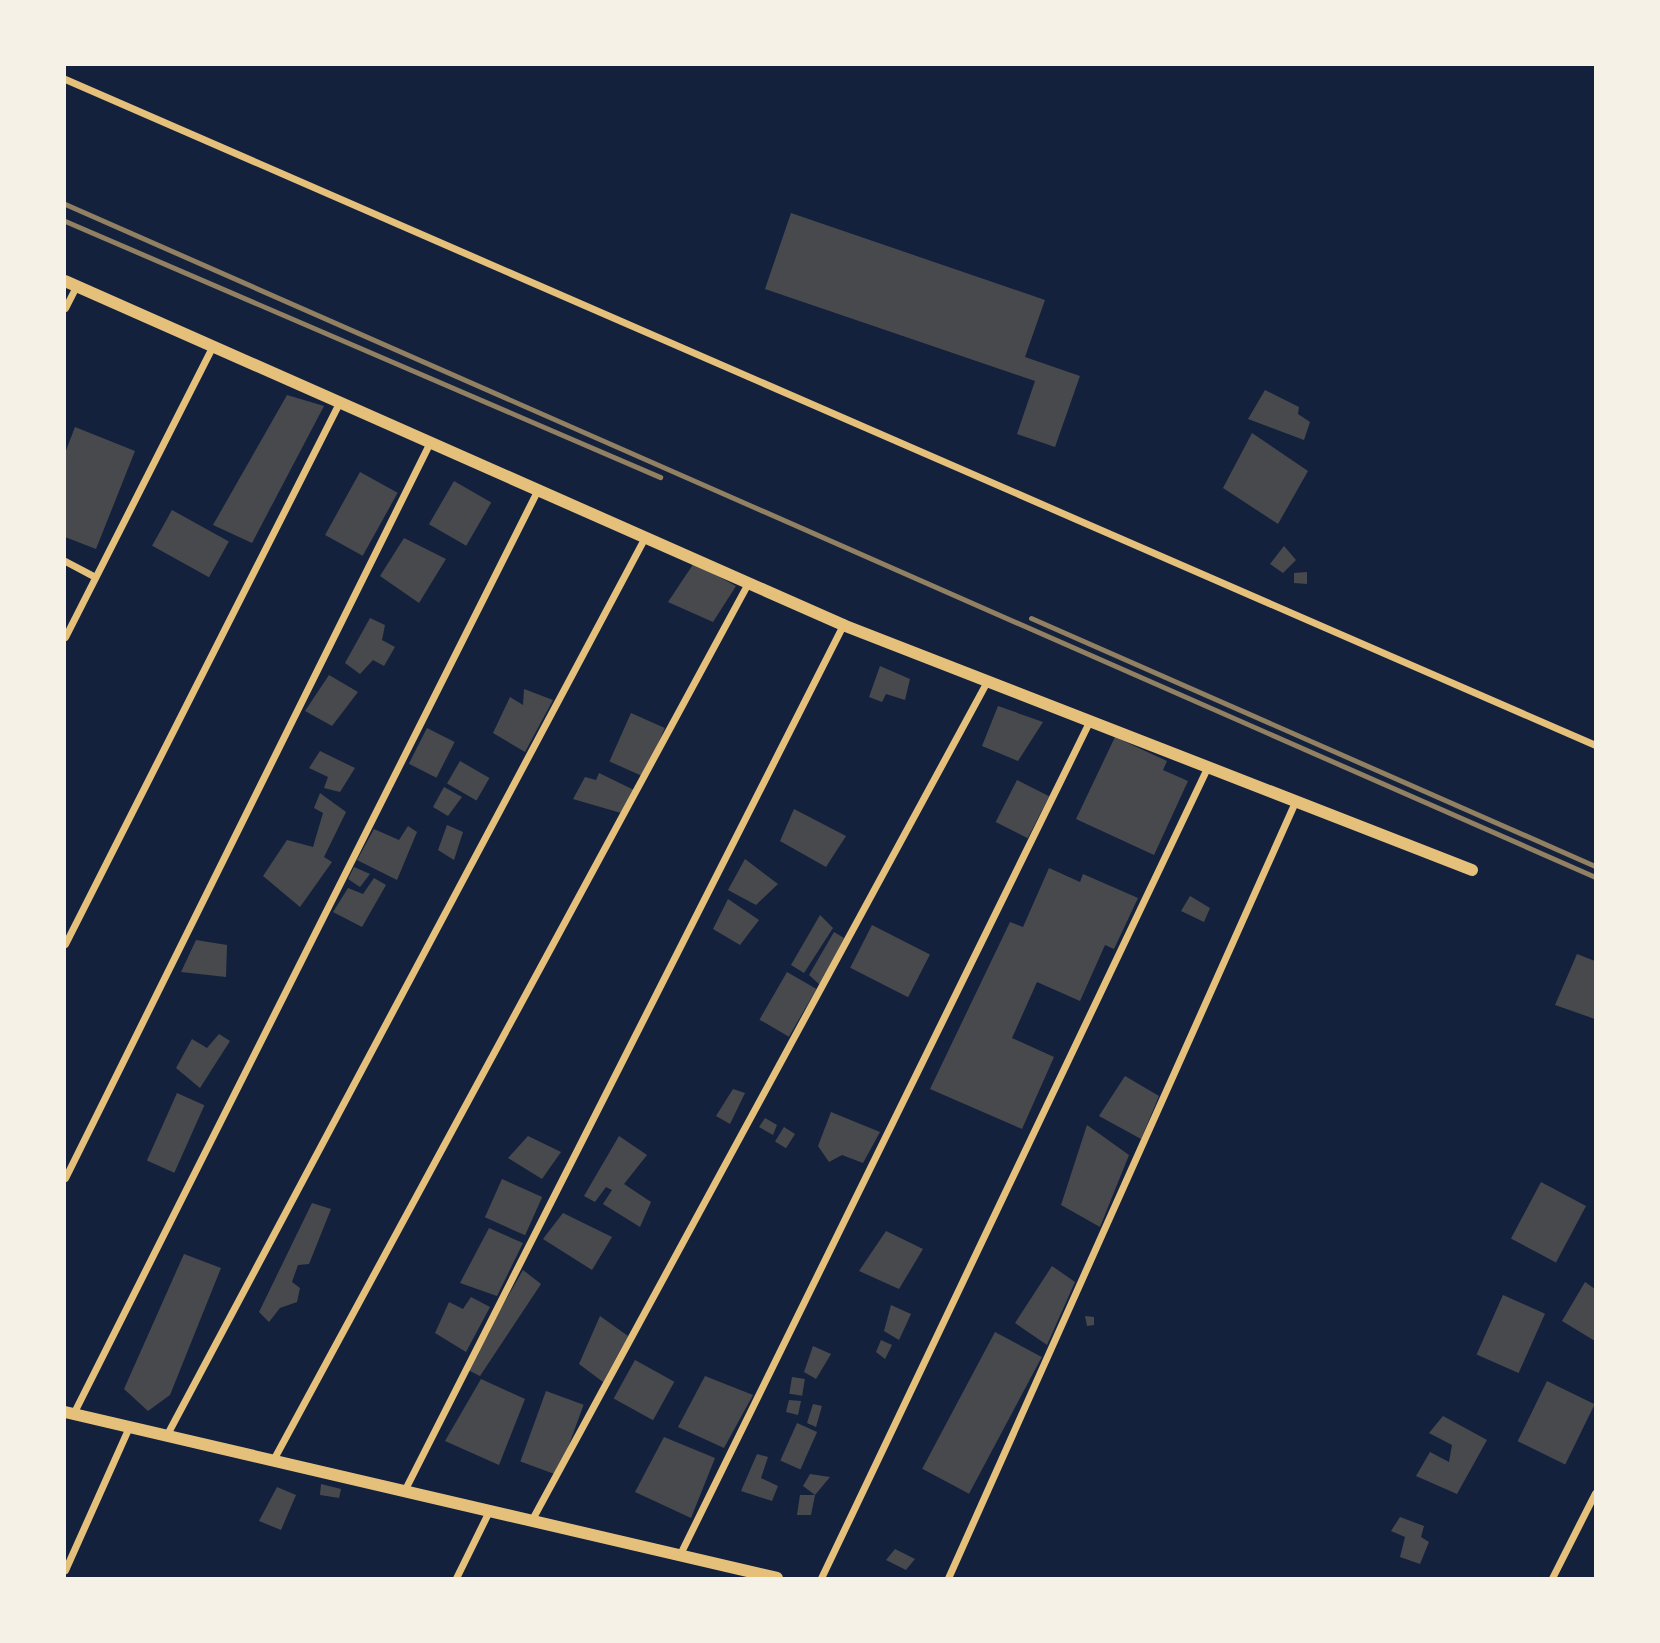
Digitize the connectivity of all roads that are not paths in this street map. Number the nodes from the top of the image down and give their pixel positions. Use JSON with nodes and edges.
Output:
{"nodes":[{"id":1,"x":65,"y":79,"type":"edge"},
{"id":2,"x":70,"y":284,"type":"edge"},
{"id":3,"x":65,"y":308,"type":"edge"},
{"id":4,"x":213,"y":345,"type":"junction"},
{"id":5,"x":340,"y":401,"type":"junction"},
{"id":6,"x":431,"y":442,"type":"junction"},
{"id":7,"x":538,"y":489,"type":"junction"},
{"id":8,"x":645,"y":537,"type":"junction"},
{"id":9,"x":65,"y":561,"type":"edge"},
{"id":10,"x":95,"y":577,"type":"junction"},
{"id":11,"x":748,"y":583,"type":"junction"},
{"id":12,"x":843,"y":625,"type":"junction"},
{"id":13,"x":65,"y":638,"type":"edge"},
{"id":14,"x":986,"y":683,"type":"junction"},
{"id":15,"x":1089,"y":722,"type":"junction"},
{"id":16,"x":1595,"y":745,"type":"edge"},
{"id":17,"x":1206,"y":768,"type":"junction"},
{"id":18,"x":1295,"y":802,"type":"junction"},
{"id":19,"x":1472,"y":870,"type":"dead end"},
{"id":20,"x":65,"y":944,"type":"edge"},
{"id":21,"x":65,"y":1178,"type":"edge"},
{"id":22,"x":69,"y":1413,"type":"edge"},
{"id":23,"x":128,"y":1427,"type":"junction"},
{"id":24,"x":166,"y":1436,"type":"junction"},
{"id":25,"x":273,"y":1461,"type":"junction"},
{"id":26,"x":404,"y":1491,"type":"junction"},
{"id":27,"x":1595,"y":1493,"type":"edge"},
{"id":28,"x":489,"y":1511,"type":"junction"},
{"id":29,"x":531,"y":1521,"type":"junction"},
{"id":30,"x":679,"y":1556,"type":"junction"},
{"id":31,"x":65,"y":1570,"type":"edge"},
{"id":32,"x":456,"y":1578,"type":"edge"},
{"id":33,"x":777,"y":1578,"type":"edge"},
{"id":34,"x":821,"y":1578,"type":"edge"},
{"id":35,"x":948,"y":1578,"type":"edge"},
{"id":36,"x":1552,"y":1578,"type":"edge"}],
"edges":[{"from":1,"to":16,"type":"street"},
{"from":2,"to":3,"type":"street"},
{"from":2,"to":4,"type":"street"},
{"from":4,"to":5,"type":"street"},
{"from":4,"to":10,"type":"street"},
{"from":5,"to":6,"type":"street"},
{"from":5,"to":20,"type":"street"},
{"from":6,"to":7,"type":"street"},
{"from":6,"to":21,"type":"street"},
{"from":7,"to":8,"type":"street"},
{"from":7,"to":22,"type":"street"},
{"from":8,"to":11,"type":"street"},
{"from":8,"to":24,"type":"street"},
{"from":9,"to":10,"type":"street"},
{"from":10,"to":13,"type":"street"},
{"from":11,"to":12,"type":"street"},
{"from":11,"to":25,"type":"street"},
{"from":12,"to":14,"type":"street"},
{"from":12,"to":26,"type":"street"},
{"from":14,"to":15,"type":"street"},
{"from":14,"to":29,"type":"street"},
{"from":15,"to":17,"type":"street"},
{"from":15,"to":30,"type":"street"},
{"from":17,"to":18,"type":"street"},
{"from":17,"to":34,"type":"street"},
{"from":18,"to":19,"type":"street"},
{"from":18,"to":35,"type":"street"},
{"from":22,"to":23,"type":"street"},
{"from":23,"to":24,"type":"street"},
{"from":23,"to":31,"type":"street"},
{"from":24,"to":25,"type":"street"},
{"from":25,"to":26,"type":"street"},
{"from":26,"to":28,"type":"street"},
{"from":27,"to":36,"type":"street"},
{"from":28,"to":29,"type":"street"},
{"from":28,"to":32,"type":"street"},
{"from":29,"to":30,"type":"street"},
{"from":30,"to":33,"type":"street"}]}
